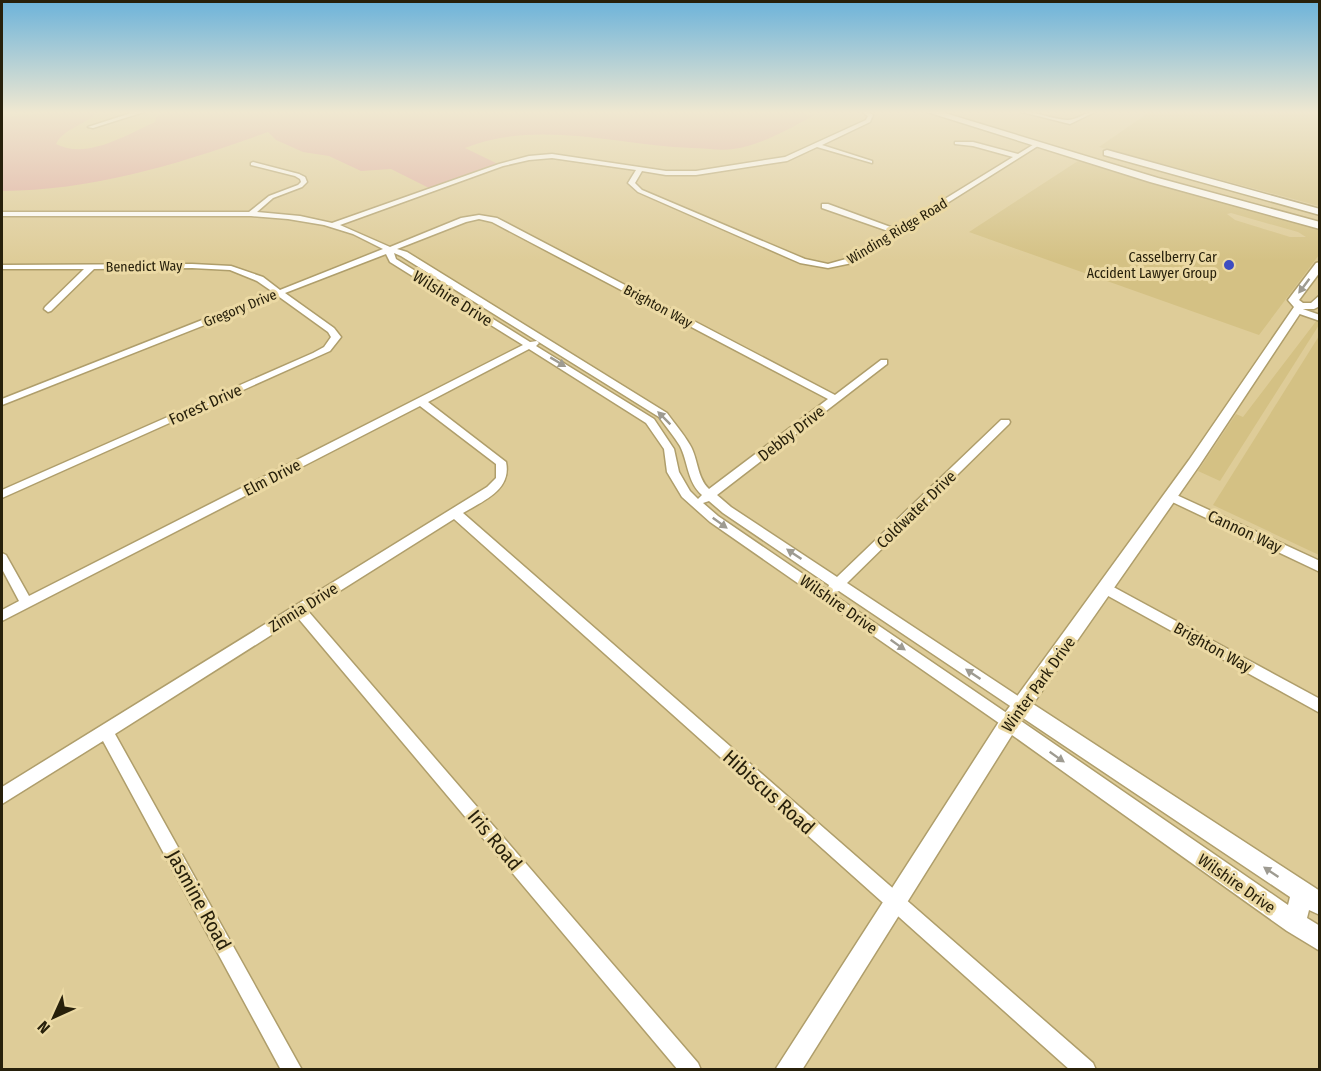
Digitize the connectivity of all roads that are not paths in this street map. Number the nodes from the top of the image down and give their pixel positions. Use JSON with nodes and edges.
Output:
{"nodes":[{"id":1,"x":517,"y":161,"type":"edge"},
{"id":2,"x":592,"y":161,"type":"edge"},
{"id":3,"x":778,"y":161,"type":"edge"},
{"id":4,"x":867,"y":161,"type":"edge"},
{"id":5,"x":1010,"y":161,"type":"edge"},
{"id":6,"x":1093,"y":161,"type":"edge"},
{"id":7,"x":1122,"y":161,"type":"edge"},
{"id":8,"x":1136,"y":161,"type":"edge"},
{"id":9,"x":870,"y":162,"type":"dead end"},
{"id":10,"x":253,"y":164,"type":"dead end"},
{"id":11,"x":640,"y":169,"type":"junction"},
{"id":12,"x":825,"y":206,"type":"dead end"},
{"id":13,"x":1320,"y":212,"type":"edge"},
{"id":14,"x":2,"y":214,"type":"edge"},
{"id":15,"x":251,"y":214,"type":"junction"},
{"id":16,"x":479,"y":217,"type":"joint"},
{"id":17,"x":1320,"y":218,"type":"edge"},
{"id":18,"x":333,"y":225,"type":"junction"},
{"id":19,"x":1320,"y":226,"type":"edge"},
{"id":20,"x":898,"y":232,"type":"junction"},
{"id":21,"x":388,"y":250,"type":"junction"},
{"id":22,"x":1320,"y":265,"type":"edge"},
{"id":23,"x":2,"y":267,"type":"edge"},
{"id":24,"x":91,"y":267,"type":"junction"},
{"id":25,"x":280,"y":292,"type":"junction"},
{"id":26,"x":1320,"y":298,"type":"edge"},
{"id":27,"x":1299,"y":308,"type":"junction"},
{"id":28,"x":48,"y":309,"type":"dead end"},
{"id":29,"x":1320,"y":318,"type":"edge"},
{"id":30,"x":542,"y":339,"type":"junction"},
{"id":31,"x":530,"y":345,"type":"junction"},
{"id":32,"x":884,"y":362,"type":"dead end"},
{"id":33,"x":835,"y":399,"type":"junction"},
{"id":34,"x":420,"y":401,"type":"junction"},
{"id":35,"x":2,"y":402,"type":"edge"},
{"id":36,"x":1005,"y":422,"type":"dead end"},
{"id":37,"x":2,"y":494,"type":"edge"},
{"id":38,"x":711,"y":495,"type":"junction"},
{"id":39,"x":1170,"y":496,"type":"junction"},
{"id":40,"x":698,"y":503,"type":"junction"},
{"id":41,"x":454,"y":512,"type":"junction"},
{"id":42,"x":2,"y":558,"type":"edge"},
{"id":43,"x":1320,"y":567,"type":"edge"},
{"id":44,"x":838,"y":584,"type":"junction"},
{"id":45,"x":1106,"y":588,"type":"junction"},
{"id":46,"x":826,"y":595,"type":"junction"},
{"id":47,"x":26,"y":603,"type":"junction"},
{"id":48,"x":299,"y":610,"type":"junction"},
{"id":49,"x":2,"y":616,"type":"edge"},
{"id":50,"x":1320,"y":706,"type":"edge"},
{"id":51,"x":1015,"y":715,"type":"junction"},
{"id":52,"x":105,"y":731,"type":"junction"},
{"id":53,"x":2,"y":796,"type":"edge"},
{"id":54,"x":1311,"y":899,"type":"edge"},
{"id":55,"x":895,"y":903,"type":"junction"},
{"id":56,"x":1294,"y":923,"type":"junction"},
{"id":57,"x":1320,"y":940,"type":"edge"},
{"id":58,"x":292,"y":1070,"type":"edge"},
{"id":59,"x":691,"y":1070,"type":"edge"},
{"id":60,"x":787,"y":1070,"type":"edge"},
{"id":61,"x":1086,"y":1070,"type":"edge"}],
"edges":[{"from":1,"to":18,"type":"street"},
{"from":2,"to":11,"type":"street"},
{"from":3,"to":11,"type":"street"},
{"from":4,"to":9,"type":"street"},
{"from":5,"to":20,"type":"street","name":"Winding Ridge Road"},
{"from":6,"to":19,"type":"main road"},
{"from":7,"to":17,"type":"main road"},
{"from":8,"to":13,"type":"main road"},
{"from":10,"to":15,"type":"street"},
{"from":11,"to":20,"type":"street","name":"Winding Ridge Road"},
{"from":12,"to":20,"type":"street"},
{"from":14,"to":15,"type":"street","name":"Wilshire Drive"},
{"from":15,"to":18,"type":"street","name":"Wilshire Drive"},
{"from":16,"to":21,"type":"street","name":"Gregory Drive"},
{"from":16,"to":33,"type":"street","name":"Brighton Way"},
{"from":18,"to":21,"type":"street","name":"Wilshire Drive"},
{"from":21,"to":25,"type":"street","name":"Gregory Drive"},
{"from":21,"to":30,"type":"street","name":"Wilshire Drive"},
{"from":21,"to":31,"type":"street","name":"Wilshire Drive"},
{"from":22,"to":27,"type":"street","name":"Winter Park Drive","one_way":true},
{"from":23,"to":24,"type":"street","name":"Benedict Way"},
{"from":24,"to":25,"type":"street","name":"Benedict Way"},
{"from":24,"to":28,"type":"street"},
{"from":25,"to":35,"type":"street","name":"Gregory Drive"},
{"from":25,"to":37,"type":"street","name":"Forest Drive"},
{"from":26,"to":27,"type":"street"},
{"from":27,"to":29,"type":"street"},
{"from":27,"to":39,"type":"street","name":"Winter Park Drive"},
{"from":30,"to":31,"type":"street","name":"Elm Drive"},
{"from":38,"to":30,"type":"street","name":"Wilshire Drive","one_way":true},
{"from":31,"to":34,"type":"street","name":"Elm Drive"},
{"from":31,"to":40,"type":"street","name":"Wilshire Drive","one_way":true},
{"from":32,"to":33,"type":"street","name":"Debby Drive"},
{"from":33,"to":38,"type":"street","name":"Debby Drive"},
{"from":34,"to":41,"type":"street","name":"Zinnia Drive"},
{"from":34,"to":47,"type":"street","name":"Elm Drive"},
{"from":36,"to":44,"type":"street","name":"Coldwater Drive"},
{"from":38,"to":40,"type":"street","name":"Debby Drive"},
{"from":44,"to":38,"type":"street","name":"Wilshire Drive","one_way":true},
{"from":39,"to":43,"type":"street","name":"Cannon Way"},
{"from":39,"to":45,"type":"street","name":"Winter Park Drive"},
{"from":40,"to":46,"type":"street","name":"Wilshire Drive","one_way":true},
{"from":41,"to":48,"type":"street","name":"Zinnia Drive"},
{"from":41,"to":55,"type":"street","name":"Hibiscus Road"},
{"from":42,"to":47,"type":"street"},
{"from":44,"to":46,"type":"street","name":"Coldwater Drive"},
{"from":51,"to":44,"type":"street","name":"Wilshire Drive","one_way":true},
{"from":45,"to":50,"type":"street","name":"Brighton Way"},
{"from":45,"to":51,"type":"street","name":"Winter Park Drive"},
{"from":46,"to":51,"type":"street","name":"Wilshire Drive","one_way":true},
{"from":47,"to":49,"type":"street","name":"Elm Drive"},
{"from":48,"to":52,"type":"street","name":"Zinnia Drive"},
{"from":48,"to":59,"type":"street","name":"Iris Road"},
{"from":54,"to":51,"type":"street","name":"Wilshire Drive","one_way":true},
{"from":51,"to":55,"type":"street","name":"Winter Park Drive"},
{"from":51,"to":56,"type":"street","name":"Wilshire Drive","one_way":true},
{"from":52,"to":53,"type":"street","name":"Zinnia Drive"},
{"from":52,"to":58,"type":"street","name":"Jasmine Road"},
{"from":54,"to":56,"type":"street"},
{"from":55,"to":60,"type":"street","name":"Winter Park Drive"},
{"from":55,"to":61,"type":"street","name":"Hibiscus Road"},
{"from":56,"to":57,"type":"street","name":"Wilshire Drive"}]}
